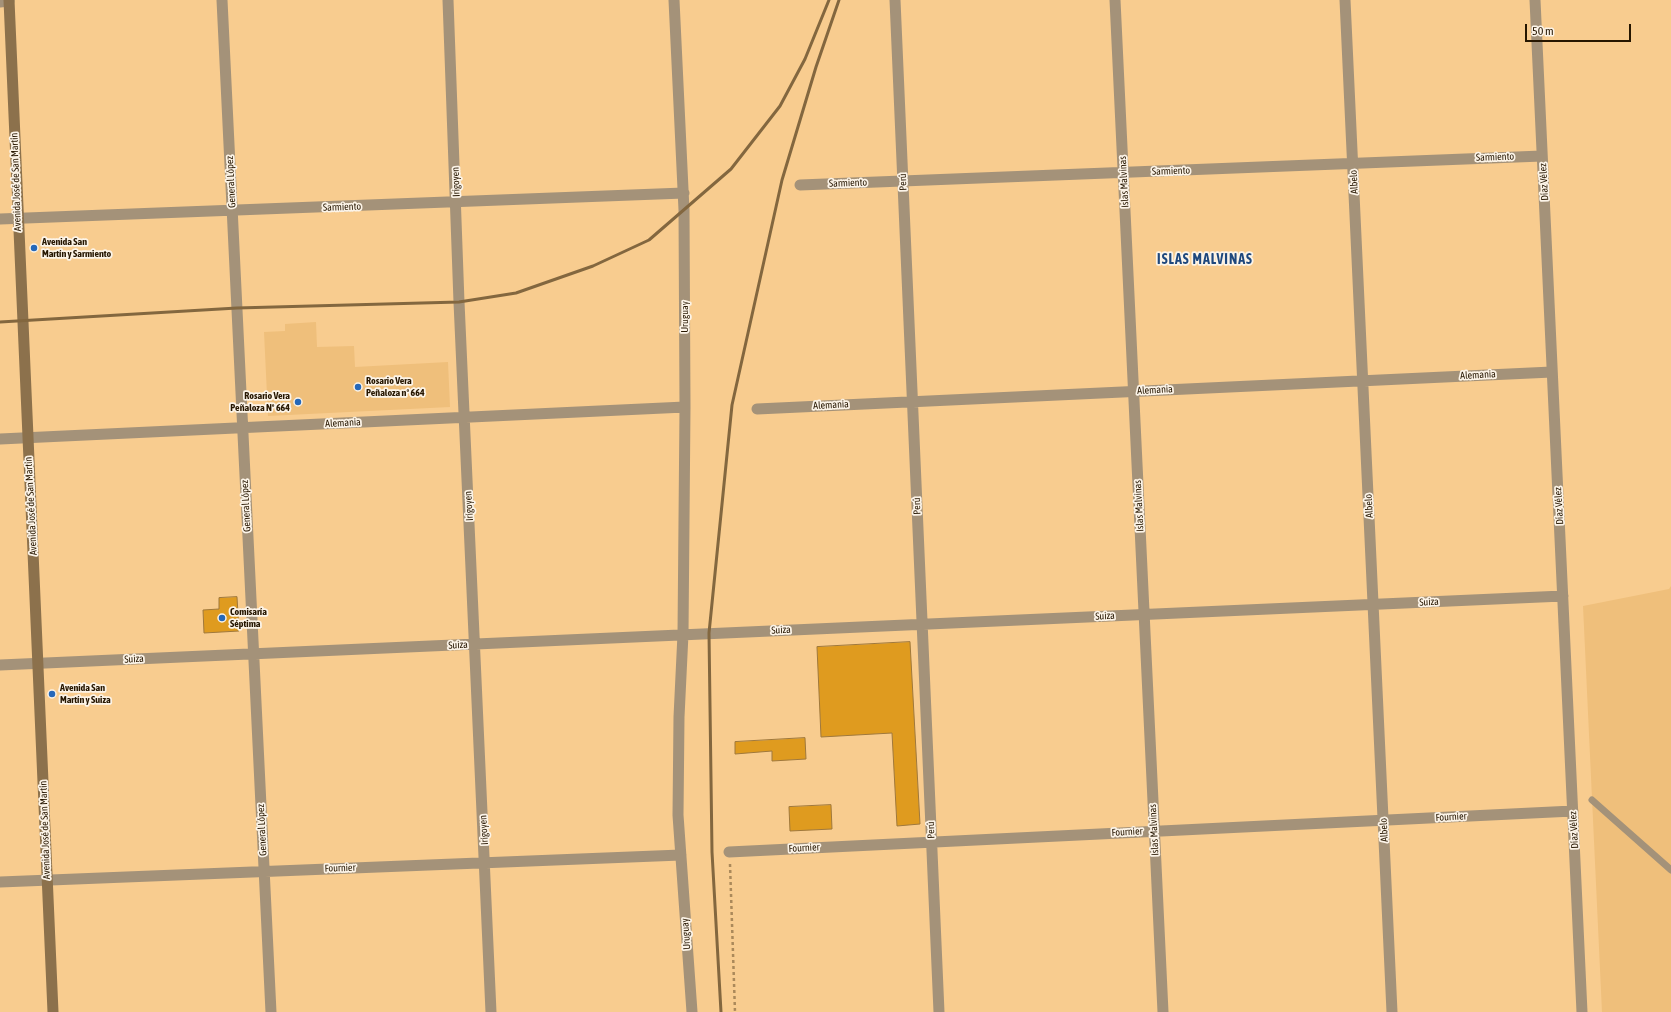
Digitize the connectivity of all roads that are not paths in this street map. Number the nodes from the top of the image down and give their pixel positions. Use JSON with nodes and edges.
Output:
{"nodes":[{"id":1,"x":222,"y":0,"type":"edge"},
{"id":2,"x":448,"y":0,"type":"edge"},
{"id":3,"x":674,"y":0,"type":"edge"},
{"id":4,"x":895,"y":0,"type":"edge"},
{"id":5,"x":1115,"y":0,"type":"edge"},
{"id":6,"x":1346,"y":0,"type":"edge"},
{"id":7,"x":1535,"y":0,"type":"edge"},
{"id":8,"x":6,"y":1,"type":"edge"},
{"id":9,"x":1542,"y":156,"type":"junction"},
{"id":10,"x":1353,"y":163,"type":"junction"},
{"id":11,"x":1123,"y":172,"type":"junction"},
{"id":12,"x":903,"y":181,"type":"junction"},
{"id":13,"x":800,"y":185,"type":"dead end"},
{"id":14,"x":684,"y":193,"type":"junction"},
{"id":15,"x":456,"y":203,"type":"junction"},
{"id":16,"x":232,"y":211,"type":"junction"},
{"id":17,"x":18,"y":218,"type":"junction"},
{"id":18,"x":0,"y":219,"type":"edge"},
{"id":19,"x":1552,"y":372,"type":"junction"},
{"id":20,"x":1363,"y":381,"type":"junction"},
{"id":21,"x":1133,"y":391,"type":"junction"},
{"id":22,"x":912,"y":402,"type":"junction"},
{"id":23,"x":685,"y":407,"type":"junction"},
{"id":24,"x":757,"y":409,"type":"dead end"},
{"id":25,"x":465,"y":417,"type":"junction"},
{"id":26,"x":242,"y":428,"type":"junction"},
{"id":27,"x":28,"y":438,"type":"junction"},
{"id":28,"x":0,"y":440,"type":"edge"},
{"id":29,"x":1563,"y":596,"type":"junction"},
{"id":30,"x":1373,"y":604,"type":"junction"},
{"id":31,"x":1144,"y":614,"type":"junction"},
{"id":32,"x":922,"y":624,"type":"junction"},
{"id":33,"x":683,"y":634,"type":"junction"},
{"id":34,"x":475,"y":644,"type":"junction"},
{"id":35,"x":253,"y":654,"type":"junction"},
{"id":36,"x":38,"y":664,"type":"junction"},
{"id":37,"x":0,"y":665,"type":"edge"},
{"id":38,"x":1592,"y":800,"type":"dead end"},
{"id":39,"x":1573,"y":811,"type":"junction"},
{"id":40,"x":1383,"y":820,"type":"junction"},
{"id":41,"x":1154,"y":831,"type":"junction"},
{"id":42,"x":932,"y":842,"type":"junction"},
{"id":43,"x":729,"y":852,"type":"road end"},
{"id":44,"x":681,"y":855,"type":"junction"},
{"id":45,"x":485,"y":862,"type":"junction"},
{"id":46,"x":1671,"y":870,"type":"edge"},
{"id":47,"x":264,"y":872,"type":"junction"},
{"id":48,"x":47,"y":880,"type":"junction"},
{"id":49,"x":0,"y":882,"type":"edge"},
{"id":50,"x":53,"y":1012,"type":"edge"},
{"id":51,"x":271,"y":1012,"type":"edge"},
{"id":52,"x":491,"y":1012,"type":"edge"},
{"id":53,"x":692,"y":1012,"type":"edge"},
{"id":54,"x":939,"y":1012,"type":"edge"},
{"id":55,"x":1162,"y":1012,"type":"edge"},
{"id":56,"x":1392,"y":1012,"type":"edge"},
{"id":57,"x":1582,"y":1012,"type":"edge"}],
"edges":[{"from":1,"to":16,"type":"street","name":"General López"},
{"from":2,"to":15,"type":"street","name":"Irigoyen"},
{"from":3,"to":14,"type":"street","name":"Uruguay"},
{"from":4,"to":12,"type":"street","name":"Perú"},
{"from":5,"to":11,"type":"street","name":"Islas Malvinas"},
{"from":6,"to":10,"type":"street","name":"Albelo"},
{"from":7,"to":9,"type":"street","name":"Díaz Vélez"},
{"from":8,"to":17,"type":"main road","name":"Avenida José de San Martín"},
{"from":9,"to":10,"type":"street","name":"Sarmiento"},
{"from":9,"to":19,"type":"street","name":"Díaz Vélez"},
{"from":10,"to":11,"type":"street","name":"Sarmiento"},
{"from":10,"to":20,"type":"street","name":"Albelo"},
{"from":11,"to":12,"type":"street","name":"Sarmiento"},
{"from":11,"to":21,"type":"street","name":"Islas Malvinas"},
{"from":12,"to":13,"type":"street","name":"Sarmiento"},
{"from":12,"to":22,"type":"street","name":"Perú"},
{"from":14,"to":15,"type":"street","name":"Sarmiento"},
{"from":14,"to":23,"type":"street","name":"Uruguay"},
{"from":15,"to":16,"type":"street","name":"Sarmiento"},
{"from":15,"to":25,"type":"street","name":"Irigoyen"},
{"from":16,"to":17,"type":"street","name":"Sarmiento"},
{"from":16,"to":26,"type":"street","name":"General López"},
{"from":17,"to":18,"type":"street","name":"Sarmiento"},
{"from":17,"to":27,"type":"main road","name":"Avenida José de San Martín"},
{"from":19,"to":20,"type":"street","name":"Alemania"},
{"from":19,"to":29,"type":"street","name":"Díaz Vélez"},
{"from":20,"to":21,"type":"street","name":"Alemania"},
{"from":20,"to":30,"type":"street","name":"Albelo"},
{"from":21,"to":22,"type":"street","name":"Alemania"},
{"from":21,"to":31,"type":"street","name":"Islas Malvinas"},
{"from":22,"to":24,"type":"street","name":"Alemania"},
{"from":22,"to":32,"type":"street","name":"Perú"},
{"from":23,"to":25,"type":"street","name":"Alemania"},
{"from":23,"to":33,"type":"street","name":"Uruguay"},
{"from":25,"to":26,"type":"street","name":"Alemania"},
{"from":25,"to":34,"type":"street","name":"Irigoyen"},
{"from":26,"to":27,"type":"street","name":"Alemania"},
{"from":26,"to":35,"type":"street","name":"General López"},
{"from":27,"to":28,"type":"street","name":"Alemania"},
{"from":27,"to":36,"type":"main road","name":"Avenida José de San Martín"},
{"from":29,"to":30,"type":"street","name":"Suiza"},
{"from":29,"to":39,"type":"street","name":"Díaz Vélez"},
{"from":30,"to":31,"type":"street","name":"Suiza"},
{"from":30,"to":40,"type":"street","name":"Albelo"},
{"from":31,"to":32,"type":"street","name":"Suiza"},
{"from":31,"to":41,"type":"street","name":"Islas Malvinas"},
{"from":32,"to":33,"type":"street","name":"Suiza"},
{"from":32,"to":42,"type":"street","name":"Perú"},
{"from":33,"to":34,"type":"street","name":"Suiza"},
{"from":33,"to":44,"type":"street","name":"Uruguay"},
{"from":34,"to":35,"type":"street","name":"Suiza"},
{"from":34,"to":45,"type":"street","name":"Irigoyen"},
{"from":35,"to":36,"type":"street","name":"Suiza"},
{"from":35,"to":47,"type":"street","name":"General López"},
{"from":36,"to":37,"type":"street","name":"Suiza"},
{"from":36,"to":48,"type":"main road","name":"Avenida José de San Martín"},
{"from":38,"to":46,"type":"lane"},
{"from":39,"to":40,"type":"street","name":"Fournier"},
{"from":39,"to":57,"type":"street","name":"Díaz Vélez"},
{"from":40,"to":41,"type":"street","name":"Fournier"},
{"from":40,"to":56,"type":"street","name":"Albelo"},
{"from":41,"to":42,"type":"street","name":"Fournier"},
{"from":41,"to":55,"type":"street","name":"Islas Malvinas"},
{"from":42,"to":43,"type":"street","name":"Fournier"},
{"from":42,"to":54,"type":"street","name":"Perú"},
{"from":44,"to":45,"type":"street","name":"Fournier"},
{"from":44,"to":53,"type":"street","name":"Uruguay"},
{"from":45,"to":47,"type":"street","name":"Fournier"},
{"from":45,"to":52,"type":"street","name":"Irigoyen"},
{"from":47,"to":48,"type":"street","name":"Fournier"},
{"from":47,"to":51,"type":"street","name":"General López"},
{"from":48,"to":49,"type":"street","name":"Fournier"},
{"from":48,"to":50,"type":"main road","name":"Avenida José de San Martín"}]}
